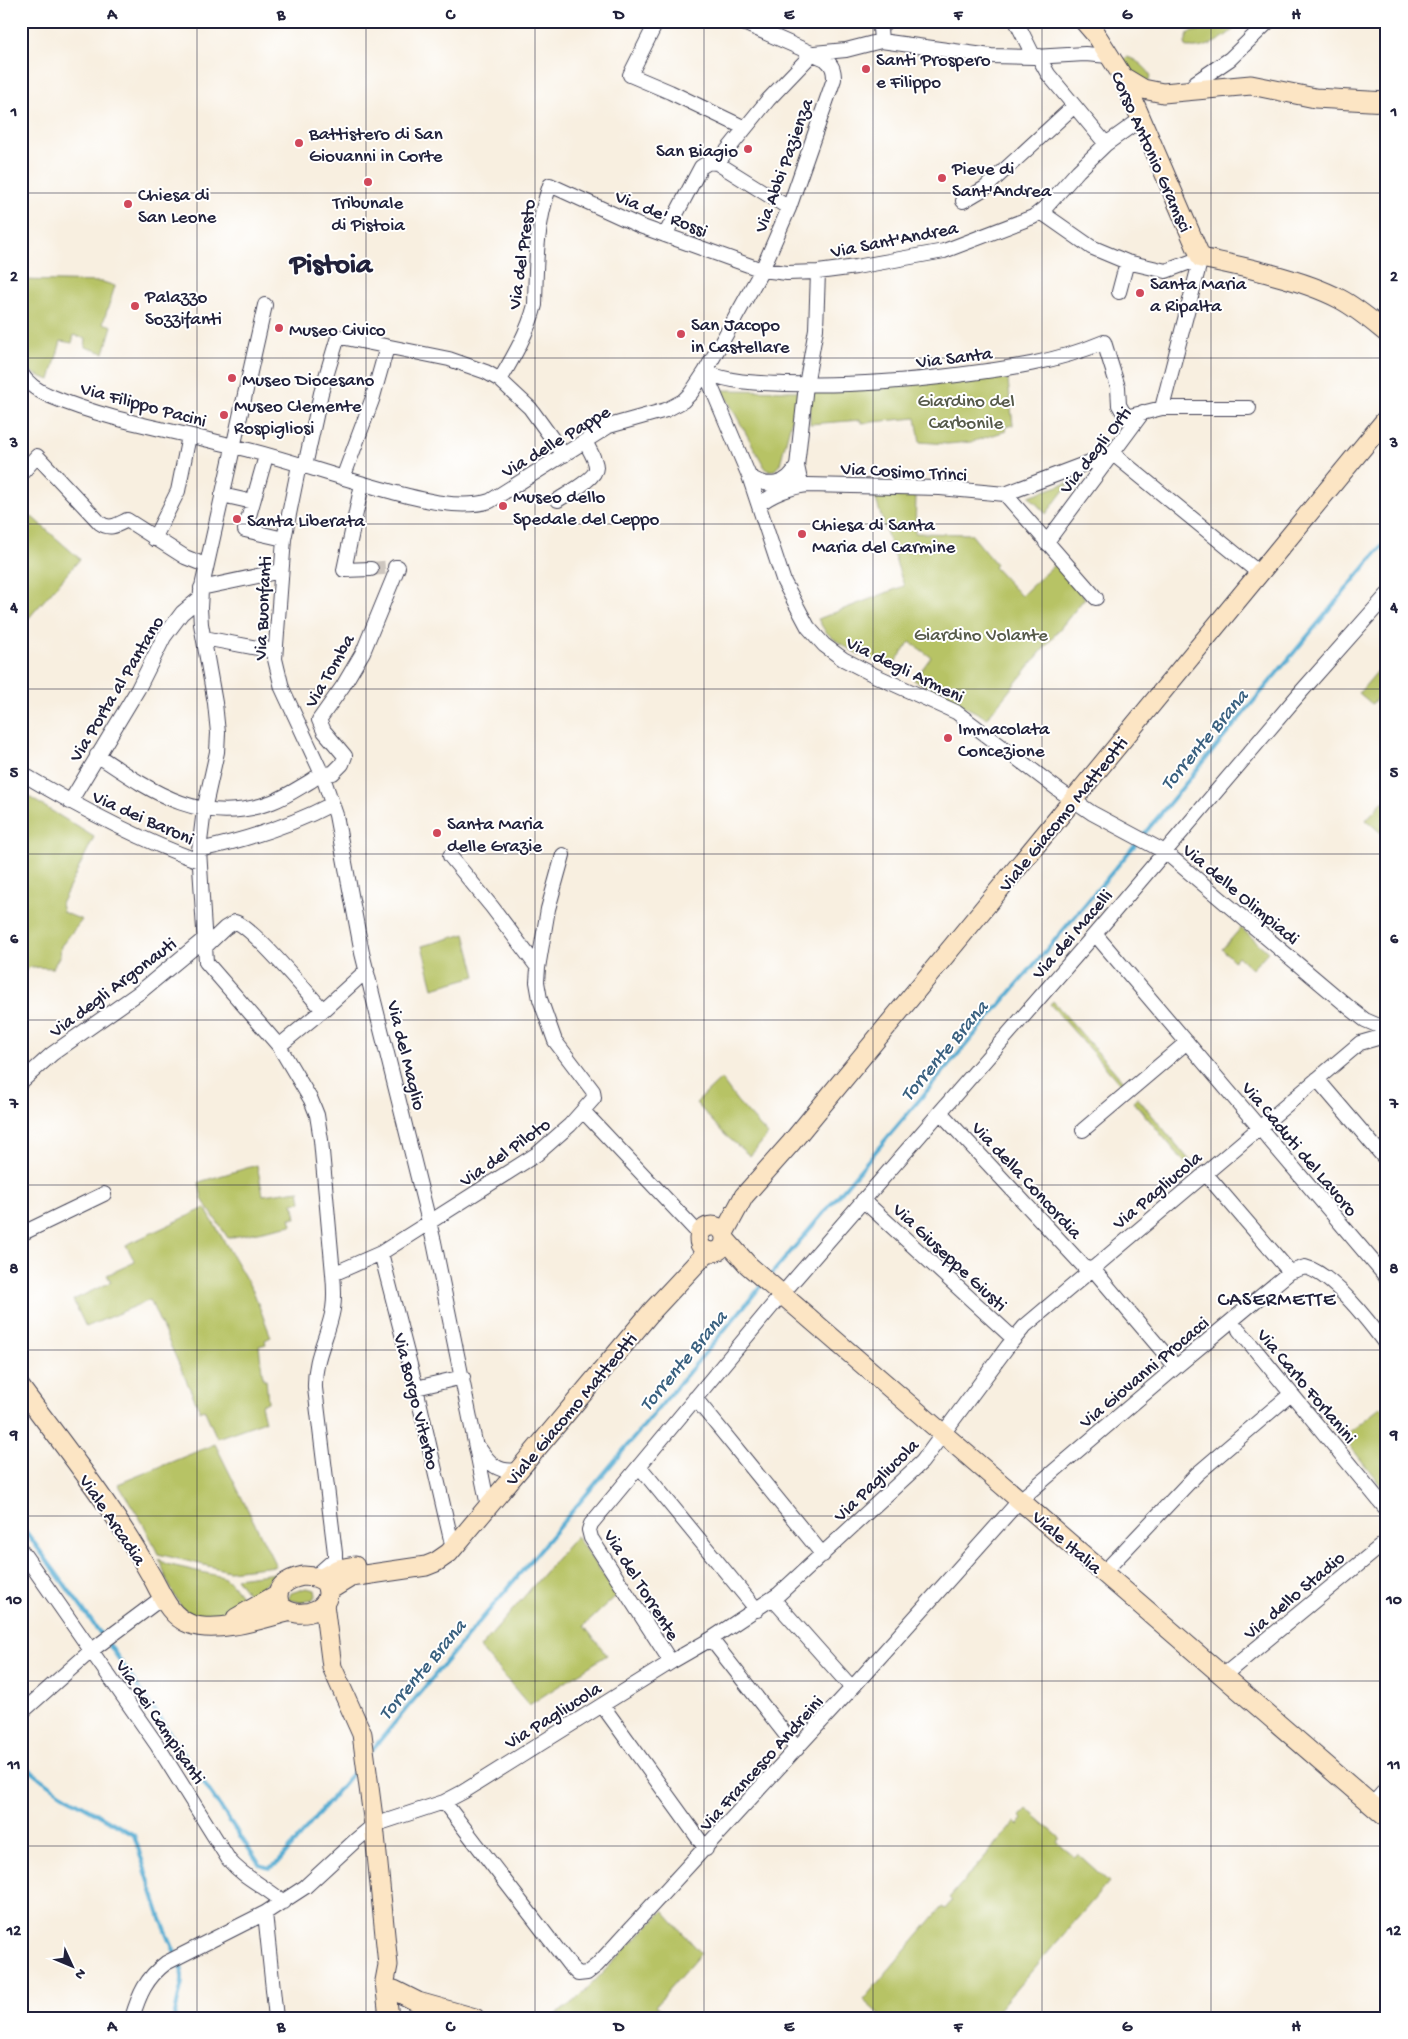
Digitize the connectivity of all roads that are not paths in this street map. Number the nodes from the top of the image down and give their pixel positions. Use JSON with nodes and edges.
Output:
{"nodes":[{"id":1,"x":657,"y":21,"type":"edge"},
{"id":2,"x":738,"y":21,"type":"edge"},
{"id":3,"x":886,"y":21,"type":"edge"},
{"id":4,"x":1016,"y":21,"type":"edge"},
{"id":5,"x":1269,"y":21,"type":"edge"},
{"id":6,"x":1088,"y":23,"type":"edge"},
{"id":7,"x":881,"y":40,"type":"junction"},
{"id":8,"x":813,"y":53,"type":"junction"},
{"id":9,"x":1109,"y":56,"type":"junction"},
{"id":10,"x":1036,"y":57,"type":"junction"},
{"id":11,"x":1123,"y":77,"type":"junction"},
{"id":12,"x":1188,"y":91,"type":"junction"},
{"id":13,"x":1163,"y":93,"type":"junction"},
{"id":14,"x":1387,"y":102,"type":"edge"},
{"id":15,"x":1074,"y":106,"type":"junction"},
{"id":16,"x":1141,"y":119,"type":"junction"},
{"id":17,"x":745,"y":128,"type":"junction"},
{"id":18,"x":1106,"y":144,"type":"junction"},
{"id":19,"x":716,"y":163,"type":"junction"},
{"id":20,"x":550,"y":186,"type":"joint"},
{"id":21,"x":963,"y":201,"type":"dead end"},
{"id":22,"x":789,"y":208,"type":"junction"},
{"id":23,"x":1041,"y":212,"type":"junction"},
{"id":24,"x":665,"y":234,"type":"junction"},
{"id":25,"x":1201,"y":258,"type":"junction"},
{"id":26,"x":1128,"y":262,"type":"junction"},
{"id":27,"x":762,"y":270,"type":"junction"},
{"id":28,"x":818,"y":272,"type":"junction"},
{"id":29,"x":1119,"y":292,"type":"dead end"},
{"id":30,"x":265,"y":305,"type":"dead end"},
{"id":31,"x":1387,"y":333,"type":"edge"},
{"id":32,"x":387,"y":347,"type":"junction"},
{"id":33,"x":705,"y":372,"type":"junction"},
{"id":34,"x":21,"y":373,"type":"edge"},
{"id":35,"x":500,"y":380,"type":"junction"},
{"id":36,"x":806,"y":385,"type":"junction"},
{"id":37,"x":1162,"y":408,"type":"junction"},
{"id":38,"x":1249,"y":408,"type":"dead end"},
{"id":39,"x":1142,"y":412,"type":"junction"},
{"id":40,"x":1384,"y":421,"type":"edge"},
{"id":41,"x":189,"y":436,"type":"junction"},
{"id":42,"x":585,"y":441,"type":"junction"},
{"id":43,"x":234,"y":446,"type":"junction"},
{"id":44,"x":1112,"y":454,"type":"junction"},
{"id":45,"x":564,"y":455,"type":"junction"},
{"id":46,"x":266,"y":456,"type":"junction"},
{"id":47,"x":302,"y":466,"type":"junction"},
{"id":48,"x":797,"y":466,"type":"junction"},
{"id":49,"x":21,"y":474,"type":"edge"},
{"id":50,"x":749,"y":476,"type":"junction"},
{"id":51,"x":343,"y":478,"type":"junction"},
{"id":52,"x":362,"y":484,"type":"junction"},
{"id":53,"x":801,"y":486,"type":"junction"},
{"id":54,"x":1005,"y":494,"type":"junction"},
{"id":55,"x":222,"y":495,"type":"junction"},
{"id":56,"x":558,"y":500,"type":"dead end"},
{"id":57,"x":253,"y":502,"type":"junction"},
{"id":58,"x":468,"y":505,"type":"joint"},
{"id":59,"x":759,"y":506,"type":"junction"},
{"id":60,"x":154,"y":539,"type":"junction"},
{"id":61,"x":284,"y":539,"type":"junction"},
{"id":62,"x":1046,"y":543,"type":"junction"},
{"id":63,"x":206,"y":565,"type":"junction"},
{"id":64,"x":396,"y":568,"type":"dead end"},
{"id":65,"x":371,"y":569,"type":"tunnel mouth"},
{"id":66,"x":281,"y":570,"type":"junction"},
{"id":67,"x":1259,"y":573,"type":"junction"},
{"id":68,"x":201,"y":593,"type":"junction"},
{"id":69,"x":1387,"y":596,"type":"edge"},
{"id":70,"x":1096,"y":598,"type":"dead end"},
{"id":71,"x":204,"y":641,"type":"junction"},
{"id":72,"x":274,"y":651,"type":"junction"},
{"id":73,"x":96,"y":756,"type":"junction"},
{"id":74,"x":21,"y":774,"type":"edge"},
{"id":75,"x":322,"y":774,"type":"junction"},
{"id":76,"x":1073,"y":799,"type":"junction"},
{"id":77,"x":70,"y":802,"type":"junction"},
{"id":78,"x":332,"y":804,"type":"junction"},
{"id":79,"x":204,"y":810,"type":"junction"},
{"id":80,"x":1158,"y":849,"type":"junction"},
{"id":81,"x":563,"y":855,"type":"dead end"},
{"id":82,"x":199,"y":856,"type":"junction"},
{"id":83,"x":450,"y":856,"type":"dead end"},
{"id":84,"x":1095,"y":934,"type":"junction"},
{"id":85,"x":204,"y":944,"type":"junction"},
{"id":86,"x":538,"y":968,"type":"junction"},
{"id":87,"x":367,"y":970,"type":"junction"},
{"id":88,"x":323,"y":1010,"type":"junction"},
{"id":89,"x":1363,"y":1018,"type":"junction"},
{"id":90,"x":1384,"y":1027,"type":"edge"},
{"id":91,"x":1187,"y":1042,"type":"junction"},
{"id":92,"x":1360,"y":1042,"type":"junction"},
{"id":93,"x":278,"y":1046,"type":"junction"},
{"id":94,"x":24,"y":1075,"type":"edge"},
{"id":95,"x":1317,"y":1079,"type":"junction"},
{"id":96,"x":584,"y":1112,"type":"junction"},
{"id":97,"x":940,"y":1112,"type":"junction"},
{"id":98,"x":1259,"y":1128,"type":"junction"},
{"id":99,"x":1082,"y":1130,"type":"dead end"},
{"id":100,"x":1387,"y":1161,"type":"edge"},
{"id":101,"x":1205,"y":1173,"type":"junction"},
{"id":102,"x":104,"y":1194,"type":"dead end"},
{"id":103,"x":864,"y":1200,"type":"junction"},
{"id":104,"x":430,"y":1223,"type":"junction"},
{"id":105,"x":21,"y":1234,"type":"edge"},
{"id":106,"x":713,"y":1240,"type":"junction"},
{"id":107,"x":381,"y":1253,"type":"junction"},
{"id":108,"x":1384,"y":1269,"type":"edge"},
{"id":109,"x":1090,"y":1270,"type":"junction"},
{"id":110,"x":1290,"y":1272,"type":"junction"},
{"id":111,"x":333,"y":1274,"type":"junction"},
{"id":112,"x":778,"y":1290,"type":"junction"},
{"id":113,"x":1238,"y":1330,"type":"dead end"},
{"id":114,"x":1014,"y":1339,"type":"junction"},
{"id":115,"x":1387,"y":1346,"type":"edge"},
{"id":116,"x":1176,"y":1367,"type":"junction"},
{"id":117,"x":463,"y":1377,"type":"junction"},
{"id":118,"x":21,"y":1388,"type":"edge"},
{"id":119,"x":416,"y":1388,"type":"junction"},
{"id":120,"x":1291,"y":1394,"type":"junction"},
{"id":121,"x":695,"y":1398,"type":"junction"},
{"id":122,"x":944,"y":1434,"type":"junction"},
{"id":123,"x":477,"y":1446,"type":"junction"},
{"id":124,"x":639,"y":1466,"type":"junction"},
{"id":125,"x":517,"y":1470,"type":"junction"},
{"id":126,"x":1020,"y":1500,"type":"junction"},
{"id":127,"x":488,"y":1506,"type":"junction"},
{"id":128,"x":1387,"y":1510,"type":"edge"},
{"id":129,"x":1387,"y":1541,"type":"edge"},
{"id":130,"x":457,"y":1543,"type":"junction"},
{"id":131,"x":21,"y":1550,"type":"edge"},
{"id":132,"x":823,"y":1555,"type":"junction"},
{"id":133,"x":1104,"y":1572,"type":"junction"},
{"id":134,"x":320,"y":1593,"type":"junction"},
{"id":135,"x":278,"y":1594,"type":"junction"},
{"id":136,"x":773,"y":1599,"type":"junction"},
{"id":137,"x":158,"y":1601,"type":"junction"},
{"id":138,"x":757,"y":1610,"type":"junction"},
{"id":139,"x":287,"y":1612,"type":"junction"},
{"id":140,"x":219,"y":1626,"type":"junction"},
{"id":141,"x":711,"y":1639,"type":"junction"},
{"id":142,"x":95,"y":1648,"type":"junction"},
{"id":143,"x":671,"y":1662,"type":"junction"},
{"id":144,"x":1224,"y":1676,"type":"junction"},
{"id":145,"x":852,"y":1688,"type":"junction"},
{"id":146,"x":602,"y":1705,"type":"junction"},
{"id":147,"x":21,"y":1713,"type":"edge"},
{"id":148,"x":797,"y":1749,"type":"junction"},
{"id":149,"x":1387,"y":1788,"type":"edge"},
{"id":150,"x":444,"y":1802,"type":"junction"},
{"id":151,"x":1372,"y":1805,"type":"junction"},
{"id":152,"x":1387,"y":1818,"type":"edge"},
{"id":153,"x":374,"y":1825,"type":"junction"},
{"id":154,"x":706,"y":1849,"type":"junction"},
{"id":155,"x":283,"y":1902,"type":"junction"},
{"id":156,"x":265,"y":1913,"type":"junction"},
{"id":157,"x":388,"y":1965,"type":"junction"},
{"id":158,"x":394,"y":1990,"type":"junction"},
{"id":159,"x":132,"y":2018,"type":"edge"},
{"id":160,"x":276,"y":2018,"type":"edge"},
{"id":161,"x":389,"y":2018,"type":"edge"},
{"id":162,"x":397,"y":2018,"type":"edge"},
{"id":163,"x":476,"y":2018,"type":"edge"}],
"edges":[{"from":1,"to":17,"type":"street"},
{"from":2,"to":8,"type":"street"},
{"from":3,"to":7,"type":"street"},
{"from":4,"to":10,"type":"street"},
{"from":5,"to":12,"type":"street"},
{"from":6,"to":9,"type":"street","name":"Corso Antonio Gramsci"},
{"from":7,"to":8,"type":"street"},
{"from":7,"to":10,"type":"street"},
{"from":8,"to":17,"type":"street"},
{"from":8,"to":22,"type":"street","name":"Via Abbi Pazienza"},
{"from":9,"to":10,"type":"street"},
{"from":9,"to":11,"type":"street","name":"Corso Antonio Gramsci"},
{"from":10,"to":15,"type":"street"},
{"from":11,"to":13,"type":"street"},
{"from":11,"to":16,"type":"street","name":"Corso Antonio Gramsci"},
{"from":12,"to":13,"type":"street"},
{"from":12,"to":14,"type":"street"},
{"from":13,"to":16,"type":"street"},
{"from":15,"to":18,"type":"street"},
{"from":15,"to":21,"type":"street"},
{"from":16,"to":18,"type":"street","name":"Via Sant'Andrea"},
{"from":16,"to":25,"type":"street","name":"Corso Antonio Gramsci"},
{"from":17,"to":19,"type":"street"},
{"from":18,"to":23,"type":"street","name":"Via Sant'Andrea"},
{"from":19,"to":22,"type":"street"},
{"from":19,"to":24,"type":"street"},
{"from":20,"to":24,"type":"street","name":"Via de' Rossi"},
{"from":20,"to":35,"type":"street","name":"Via del Presto"},
{"from":22,"to":27,"type":"street","name":"Via Abbi Pazienza"},
{"from":23,"to":26,"type":"street"},
{"from":23,"to":28,"type":"street","name":"Via Sant'Andrea"},
{"from":24,"to":27,"type":"street","name":"Via de' Rossi"},
{"from":25,"to":26,"type":"street"},
{"from":25,"to":31,"type":"street"},
{"from":25,"to":37,"type":"street"},
{"from":26,"to":29,"type":"street"},
{"from":27,"to":28,"type":"street","name":"Via Sant'Andrea"},
{"from":27,"to":33,"type":"street","name":"Via Abbi Pazienza"},
{"from":28,"to":36,"type":"street"},
{"from":30,"to":43,"type":"street"},
{"from":32,"to":35,"type":"street"},
{"from":32,"to":47,"type":"street","name":"Via Buonfanti"},
{"from":32,"to":51,"type":"street"},
{"from":33,"to":36,"type":"street","name":"Via Santa"},
{"from":33,"to":42,"type":"street","name":"Via delle Pappe"},
{"from":33,"to":50,"type":"street","name":"Via degli Armeni"},
{"from":34,"to":41,"type":"street","name":"Via Filippo Pacini"},
{"from":35,"to":45,"type":"street"},
{"from":36,"to":39,"type":"street","name":"Via Santa"},
{"from":36,"to":48,"type":"street"},
{"from":37,"to":38,"type":"street","name":"Via degli Orti"},
{"from":37,"to":39,"type":"street","name":"Via degli Orti"},
{"from":39,"to":44,"type":"street","name":"Via degli Orti"},
{"from":40,"to":67,"type":"street","name":"Viale Giacomo Matteotti"},
{"from":41,"to":43,"type":"street","name":"Via Filippo Pacini"},
{"from":41,"to":60,"type":"street"},
{"from":42,"to":45,"type":"street","name":"Via delle Pappe"},
{"from":42,"to":56,"type":"street"},
{"from":43,"to":46,"type":"street","name":"Via Filippo Pacini"},
{"from":43,"to":55,"type":"street"},
{"from":44,"to":54,"type":"street","name":"Via Cosimo Trinci"},
{"from":44,"to":62,"type":"street","name":"Via degli Orti"},
{"from":44,"to":67,"type":"street"},
{"from":45,"to":58,"type":"street","name":"Via delle Pappe"},
{"from":46,"to":47,"type":"street","name":"Via Filippo Pacini"},
{"from":46,"to":57,"type":"street"},
{"from":47,"to":51,"type":"street","name":"Via Filippo Pacini"},
{"from":47,"to":61,"type":"street","name":"Via Buonfanti"},
{"from":48,"to":50,"type":"street"},
{"from":48,"to":53,"type":"street"},
{"from":49,"to":60,"type":"street"},
{"from":50,"to":59,"type":"street","name":"Via degli Armeni"},
{"from":51,"to":52,"type":"street","name":"Via Filippo Pacini"},
{"from":52,"to":58,"type":"street","name":"Via Filippo Pacini"},
{"from":52,"to":65,"type":"street"},
{"from":53,"to":54,"type":"street","name":"Via Cosimo Trinci"},
{"from":53,"to":59,"type":"street"},
{"from":54,"to":62,"type":"street"},
{"from":55,"to":57,"type":"street"},
{"from":55,"to":63,"type":"street"},
{"from":57,"to":61,"type":"street"},
{"from":59,"to":76,"type":"street","name":"Via degli Armeni"},
{"from":60,"to":63,"type":"street"},
{"from":61,"to":66,"type":"street","name":"Via Buonfanti"},
{"from":62,"to":70,"type":"street"},
{"from":63,"to":68,"type":"street"},
{"from":64,"to":75,"type":"street","name":"Via Tomba"},
{"from":66,"to":68,"type":"street"},
{"from":66,"to":72,"type":"street","name":"Via Buonfanti"},
{"from":67,"to":76,"type":"street","name":"Viale Giacomo Matteotti"},
{"from":68,"to":71,"type":"street"},
{"from":68,"to":73,"type":"street","name":"Via Porta al Pantano"},
{"from":69,"to":80,"type":"street","name":"Via dei Macelli"},
{"from":71,"to":72,"type":"street"},
{"from":71,"to":79,"type":"street"},
{"from":72,"to":75,"type":"street","name":"Via Buonfanti"},
{"from":73,"to":77,"type":"street","name":"Via Porta al Pantano"},
{"from":73,"to":79,"type":"street"},
{"from":74,"to":77,"type":"street","name":"Via dei Baroni"},
{"from":75,"to":78,"type":"street","name":"Via Buonfanti"},
{"from":75,"to":79,"type":"street"},
{"from":76,"to":80,"type":"street","name":"Via delle Olimpiadi"},
{"from":76,"to":106,"type":"street","name":"Viale Giacomo Matteotti"},
{"from":77,"to":82,"type":"street","name":"Via dei Baroni"},
{"from":78,"to":82,"type":"street"},
{"from":78,"to":87,"type":"street","name":"Via del Maglio"},
{"from":79,"to":82,"type":"street"},
{"from":80,"to":84,"type":"street","name":"Via dei Macelli"},
{"from":80,"to":89,"type":"street","name":"Via delle Olimpiadi"},
{"from":81,"to":86,"type":"street"},
{"from":82,"to":85,"type":"street"},
{"from":83,"to":86,"type":"street"},
{"from":84,"to":91,"type":"street","name":"Via Caduti del Lavoro"},
{"from":84,"to":97,"type":"street","name":"Via dei Macelli"},
{"from":85,"to":88,"type":"street","name":"Via degli Argonauti"},
{"from":85,"to":93,"type":"street"},
{"from":85,"to":94,"type":"street","name":"Via degli Argonauti"},
{"from":86,"to":96,"type":"street","name":"Via del Piloto"},
{"from":87,"to":88,"type":"street"},
{"from":87,"to":104,"type":"street","name":"Via del Maglio"},
{"from":88,"to":93,"type":"street"},
{"from":89,"to":90,"type":"street","name":"Via delle Olimpiadi"},
{"from":89,"to":92,"type":"street"},
{"from":90,"to":92,"type":"street","name":"Via Pagliucola"},
{"from":91,"to":98,"type":"street","name":"Via Caduti del Lavoro"},
{"from":91,"to":99,"type":"street"},
{"from":92,"to":95,"type":"street","name":"Via Pagliucola"},
{"from":93,"to":111,"type":"street"},
{"from":95,"to":98,"type":"street","name":"Via Pagliucola"},
{"from":95,"to":100,"type":"street"},
{"from":96,"to":104,"type":"street","name":"Via del Piloto"},
{"from":96,"to":106,"type":"street"},
{"from":97,"to":103,"type":"street","name":"Via dei Macelli"},
{"from":97,"to":109,"type":"street","name":"Via della Concordia"},
{"from":98,"to":101,"type":"street","name":"Via Pagliucola"},
{"from":98,"to":108,"type":"street","name":"Via Caduti del Lavoro"},
{"from":101,"to":109,"type":"street","name":"Via Pagliucola"},
{"from":101,"to":110,"type":"street"},
{"from":102,"to":105,"type":"street"},
{"from":103,"to":112,"type":"street","name":"Via dei Macelli"},
{"from":103,"to":114,"type":"street","name":"Via Giuseppe Giusti"},
{"from":104,"to":107,"type":"street","name":"Via del Piloto"},
{"from":104,"to":117,"type":"street","name":"Via del Maglio"},
{"from":106,"to":112,"type":"street","name":"Viale Italia"},
{"from":106,"to":125,"type":"street","name":"Viale Giacomo Matteotti"},
{"from":107,"to":111,"type":"street","name":"Via del Piloto"},
{"from":107,"to":119,"type":"street","name":"Via Borgo Viterbo"},
{"from":109,"to":114,"type":"street","name":"Via Pagliucola"},
{"from":109,"to":116,"type":"street","name":"Via della Concordia"},
{"from":110,"to":115,"type":"street"},
{"from":110,"to":116,"type":"street","name":"Via Giovanni Procacci"},
{"from":111,"to":134,"type":"street"},
{"from":112,"to":121,"type":"street","name":"Via del Torrente"},
{"from":112,"to":122,"type":"street","name":"Viale Italia"},
{"from":113,"to":120,"type":"street","name":"Via Carlo Forlanini"},
{"from":114,"to":122,"type":"street","name":"Via Pagliucola"},
{"from":116,"to":126,"type":"street","name":"Via Giovanni Procacci"},
{"from":117,"to":119,"type":"street"},
{"from":117,"to":123,"type":"street","name":"Via del Maglio"},
{"from":118,"to":137,"type":"street","name":"Viale Arcadia"},
{"from":119,"to":130,"type":"street","name":"Via Borgo Viterbo"},
{"from":120,"to":128,"type":"street","name":"Via Carlo Forlanini"},
{"from":120,"to":133,"type":"street"},
{"from":121,"to":124,"type":"street","name":"Via del Torrente"},
{"from":121,"to":132,"type":"street"},
{"from":122,"to":126,"type":"street","name":"Viale Italia"},
{"from":122,"to":132,"type":"street","name":"Via Pagliucola"},
{"from":123,"to":125,"type":"street"},
{"from":123,"to":127,"type":"street","name":"Via del Maglio"},
{"from":124,"to":138,"type":"street"},
{"from":124,"to":143,"type":"street","name":"Via del Torrente"},
{"from":125,"to":127,"type":"street","name":"Viale Giacomo Matteotti"},
{"from":126,"to":133,"type":"street","name":"Viale Italia"},
{"from":126,"to":145,"type":"street","name":"Via Francesco Andreini"},
{"from":127,"to":130,"type":"street","name":"Viale Giacomo Matteotti"},
{"from":129,"to":144,"type":"street","name":"Via dello Stadio"},
{"from":130,"to":134,"type":"street"},
{"from":131,"to":142,"type":"street","name":"Via dei Campisanti"},
{"from":132,"to":136,"type":"street","name":"Via Pagliucola"},
{"from":133,"to":144,"type":"street","name":"Viale Italia"},
{"from":134,"to":135,"type":"street"},
{"from":134,"to":139,"type":"street"},
{"from":134,"to":153,"type":"street"},
{"from":135,"to":139,"type":"street"},
{"from":135,"to":140,"type":"street","name":"Viale Arcadia"},
{"from":136,"to":138,"type":"street","name":"Via Pagliucola"},
{"from":136,"to":145,"type":"street"},
{"from":137,"to":140,"type":"street","name":"Viale Arcadia"},
{"from":137,"to":142,"type":"street"},
{"from":138,"to":141,"type":"street","name":"Via Pagliucola"},
{"from":139,"to":140,"type":"street","name":"Viale Arcadia"},
{"from":141,"to":143,"type":"street","name":"Via Pagliucola"},
{"from":141,"to":148,"type":"street"},
{"from":142,"to":147,"type":"street"},
{"from":142,"to":155,"type":"street","name":"Via dei Campisanti"},
{"from":143,"to":146,"type":"street","name":"Via Pagliucola"},
{"from":144,"to":151,"type":"street","name":"Viale Italia"},
{"from":145,"to":148,"type":"street","name":"Via Francesco Andreini"},
{"from":146,"to":150,"type":"street","name":"Via Pagliucola"},
{"from":146,"to":154,"type":"street"},
{"from":148,"to":154,"type":"street","name":"Via Francesco Andreini"},
{"from":149,"to":151,"type":"street"},
{"from":150,"to":153,"type":"street","name":"Via Pagliucola"},
{"from":150,"to":154,"type":"street","name":"Via Francesco Andreini"},
{"from":151,"to":152,"type":"street","name":"Viale Italia"},
{"from":153,"to":155,"type":"street"},
{"from":153,"to":157,"type":"street"},
{"from":155,"to":156,"type":"street"},
{"from":156,"to":159,"type":"street"},
{"from":156,"to":160,"type":"street"},
{"from":157,"to":158,"type":"street"},
{"from":157,"to":161,"type":"street"},
{"from":158,"to":162,"type":"street"},
{"from":158,"to":163,"type":"street"}]}
